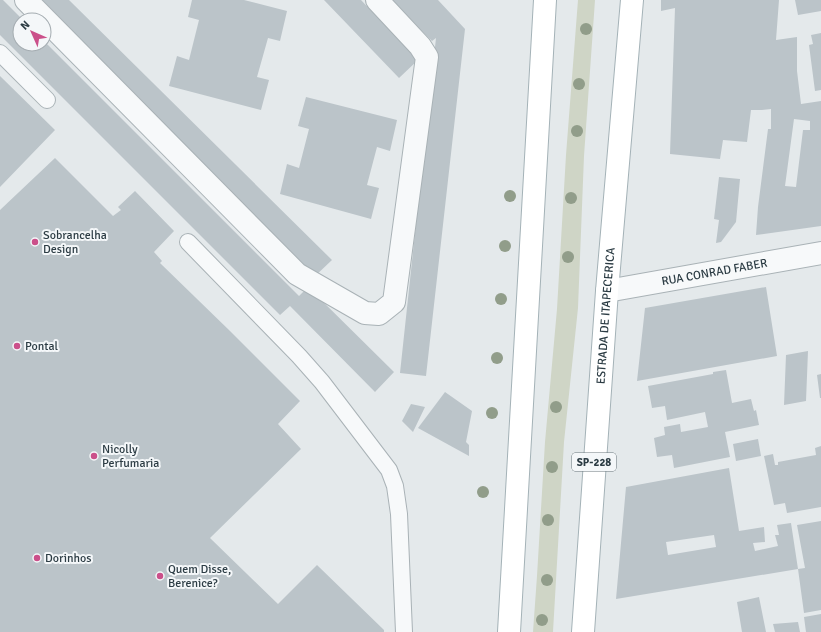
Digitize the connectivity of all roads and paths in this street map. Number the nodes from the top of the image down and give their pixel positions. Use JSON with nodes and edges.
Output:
{"nodes":[{"id":1,"x":26,"y":0,"type":"edge"},
{"id":2,"x":377,"y":0,"type":"edge"},
{"id":3,"x":545,"y":0,"type":"edge"},
{"id":4,"x":632,"y":0,"type":"edge"},
{"id":5,"x":0,"y":53,"type":"edge"},
{"id":6,"x":47,"y":100,"type":"dead end"},
{"id":7,"x":188,"y":242,"type":"dead end"},
{"id":8,"x":821,"y":253,"type":"edge"},
{"id":9,"x":607,"y":291,"type":"junction"},
{"id":10,"x":404,"y":632,"type":"edge"},
{"id":11,"x":509,"y":632,"type":"edge"},
{"id":12,"x":583,"y":632,"type":"edge"}],
"edges":[{"from":1,"to":2,"type":"street"},
{"from":3,"to":11,"type":"main road"},
{"from":4,"to":9,"type":"main road","name":"ESTRADA DE ITAPECERICA","number":"SP-228"},
{"from":5,"to":6,"type":"lane"},
{"from":7,"to":10,"type":"lane"},
{"from":8,"to":9,"type":"street","name":"RUA CONRAD FABER"},
{"from":9,"to":12,"type":"main road","name":"ESTRADA DE ITAPECERICA","number":"SP-228"}]}
